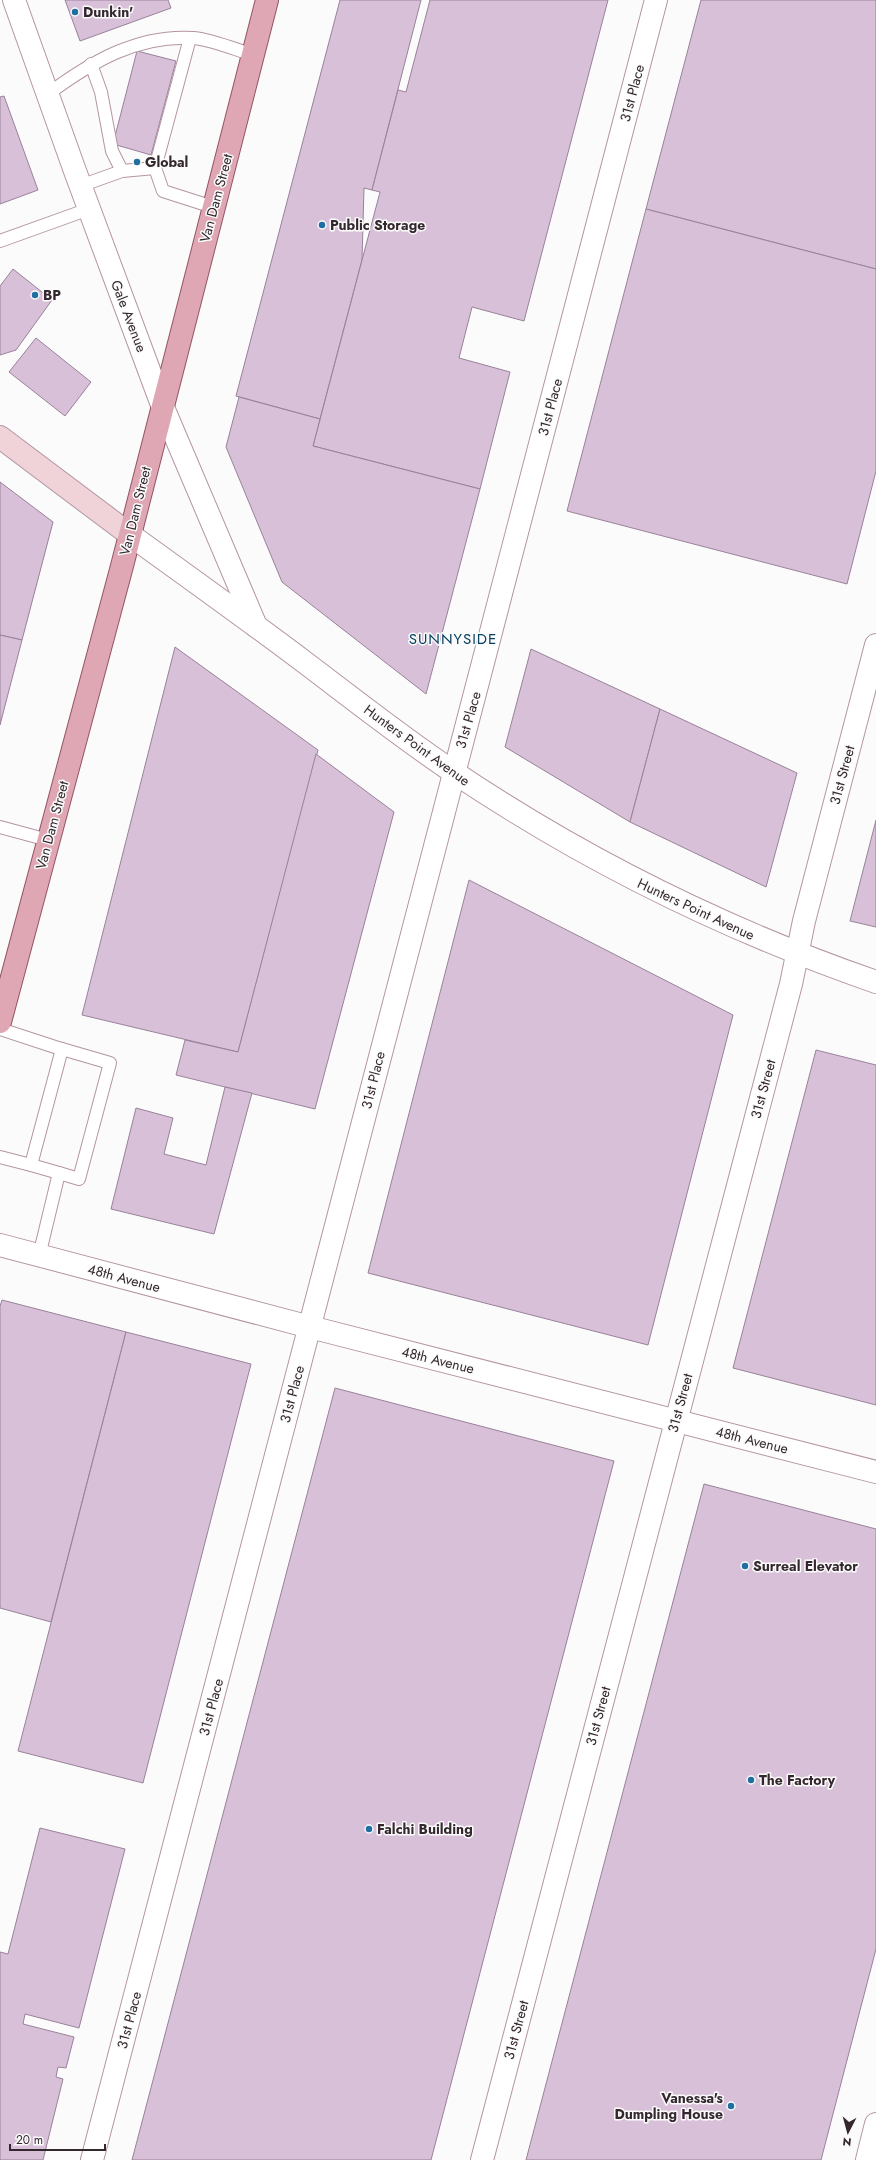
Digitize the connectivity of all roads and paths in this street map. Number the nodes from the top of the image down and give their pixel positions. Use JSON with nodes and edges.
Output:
{"nodes":[{"id":1,"x":14,"y":0,"type":"edge"},
{"id":2,"x":267,"y":0,"type":"edge"},
{"id":3,"x":656,"y":0,"type":"edge"},
{"id":4,"x":190,"y":38,"type":"junction"},
{"id":5,"x":253,"y":55,"type":"junction"},
{"id":6,"x":91,"y":64,"type":"junction"},
{"id":7,"x":48,"y":94,"type":"junction"},
{"id":8,"x":155,"y":168,"type":"junction"},
{"id":9,"x":122,"y":171,"type":"junction"},
{"id":10,"x":80,"y":186,"type":"junction"},
{"id":11,"x":213,"y":207,"type":"junction"},
{"id":12,"x":88,"y":208,"type":"junction"},
{"id":13,"x":0,"y":240,"type":"edge"},
{"id":14,"x":162,"y":405,"type":"junction"},
{"id":15,"x":0,"y":437,"type":"edge"},
{"id":16,"x":129,"y":534,"type":"junction"},
{"id":17,"x":256,"y":626,"type":"junction"},
{"id":18,"x":876,"y":645,"type":"edge"},
{"id":19,"x":453,"y":773,"type":"junction"},
{"id":20,"x":0,"y":827,"type":"edge"},
{"id":21,"x":48,"y":840,"type":"junction"},
{"id":22,"x":797,"y":953,"type":"junction"},
{"id":23,"x":876,"y":982,"type":"edge"},
{"id":24,"x":0,"y":1022,"type":"edge"},
{"id":25,"x":0,"y":1029,"type":"edge"},
{"id":26,"x":62,"y":1049,"type":"junction"},
{"id":27,"x":0,"y":1157,"type":"edge"},
{"id":28,"x":31,"y":1165,"type":"junction"},
{"id":29,"x":59,"y":1173,"type":"junction"},
{"id":30,"x":0,"y":1245,"type":"edge"},
{"id":31,"x":39,"y":1256,"type":"junction"},
{"id":32,"x":310,"y":1327,"type":"junction"},
{"id":33,"x":675,"y":1420,"type":"junction"},
{"id":34,"x":876,"y":1472,"type":"edge"},
{"id":35,"x":876,"y":2124,"type":"edge"},
{"id":36,"x":92,"y":2160,"type":"edge"},
{"id":37,"x":482,"y":2160,"type":"edge"},
{"id":38,"x":867,"y":2160,"type":"edge"}],
"edges":[{"from":1,"to":7,"type":"street","name":"Gale Avenue"},
{"from":2,"to":5,"type":"main road","name":"Van Dam Street"},
{"from":3,"to":19,"type":"street","name":"31st Place"},
{"from":4,"to":5,"type":"lane"},
{"from":4,"to":6,"type":"lane"},
{"from":4,"to":8,"type":"lane"},
{"from":5,"to":11,"type":"main road","name":"Van Dam Street"},
{"from":6,"to":7,"type":"lane"},
{"from":6,"to":9,"type":"lane"},
{"from":7,"to":10,"type":"street","name":"Gale Avenue"},
{"from":8,"to":9,"type":"lane"},
{"from":8,"to":11,"type":"lane"},
{"from":9,"to":10,"type":"lane"},
{"from":10,"to":12,"type":"street","name":"Gale Avenue"},
{"from":11,"to":14,"type":"main road","name":"Van Dam Street"},
{"from":12,"to":13,"type":"lane"},
{"from":12,"to":14,"type":"street","name":"Gale Avenue"},
{"from":14,"to":16,"type":"main road","name":"Van Dam Street"},
{"from":14,"to":17,"type":"street","name":"Gale Avenue"},
{"from":15,"to":16,"type":"street","name":"Hunters Point Avenue"},
{"from":16,"to":17,"type":"street","name":"Hunters Point Avenue"},
{"from":16,"to":21,"type":"main road","name":"Van Dam Street"},
{"from":17,"to":19,"type":"street","name":"Hunters Point Avenue"},
{"from":18,"to":22,"type":"street","name":"31st Street"},
{"from":19,"to":22,"type":"street","name":"Hunters Point Avenue"},
{"from":19,"to":32,"type":"street","name":"31st Place"},
{"from":20,"to":21,"type":"lane"},
{"from":21,"to":24,"type":"main road","name":"Van Dam Street"},
{"from":22,"to":23,"type":"street","name":"Hunters Point Avenue"},
{"from":22,"to":33,"type":"street","name":"31st Street"},
{"from":25,"to":26,"type":"lane"},
{"from":26,"to":28,"type":"lane"},
{"from":26,"to":29,"type":"lane"},
{"from":27,"to":28,"type":"lane"},
{"from":28,"to":29,"type":"lane"},
{"from":29,"to":31,"type":"lane"},
{"from":30,"to":31,"type":"street","name":"48th Avenue"},
{"from":31,"to":32,"type":"street","name":"48th Avenue"},
{"from":32,"to":33,"type":"street","name":"48th Avenue"},
{"from":32,"to":36,"type":"street","name":"31st Place"},
{"from":33,"to":34,"type":"street","name":"48th Avenue"},
{"from":33,"to":37,"type":"street","name":"31st Street"},
{"from":35,"to":38,"type":"street"}]}
